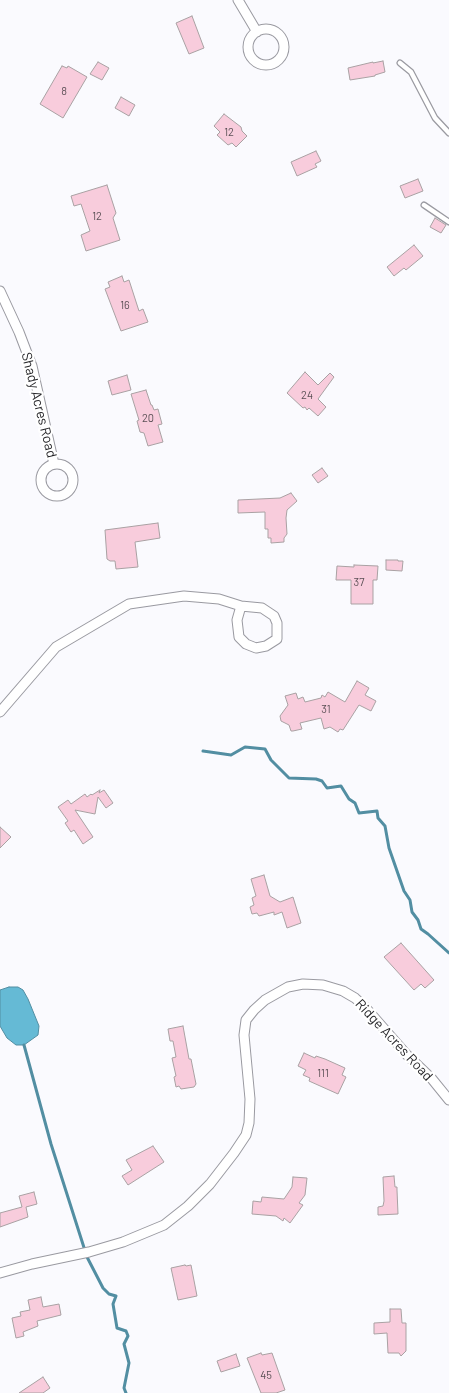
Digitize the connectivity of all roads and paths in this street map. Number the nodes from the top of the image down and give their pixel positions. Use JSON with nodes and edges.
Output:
{"nodes":[{"id":1,"x":238,"y":0,"type":"edge"},
{"id":2,"x":257,"y":32,"type":"junction"},
{"id":3,"x":400,"y":63,"type":"dead end"},
{"id":4,"x":449,"y":133,"type":"edge"},
{"id":5,"x":424,"y":205,"type":"dead end"},
{"id":6,"x":449,"y":222,"type":"edge"},
{"id":7,"x":0,"y":291,"type":"edge"},
{"id":8,"x":54,"y":464,"type":"dead end"},
{"id":9,"x":240,"y":606,"type":"junction"},
{"id":10,"x":0,"y":712,"type":"edge"},
{"id":11,"x":449,"y":1100,"type":"edge"},
{"id":12,"x":0,"y":1273,"type":"edge"}],
"edges":[{"from":1,"to":2,"type":"street"},
{"from":2,"to":2,"type":"street"},
{"from":3,"to":4,"type":"lane"},
{"from":5,"to":6,"type":"lane"},
{"from":7,"to":8,"type":"street","name":"Shady Acres Road"},
{"from":9,"to":9,"type":"street"},
{"from":9,"to":10,"type":"street"},
{"from":11,"to":12,"type":"street","name":"Ridge Acres Road"}]}
